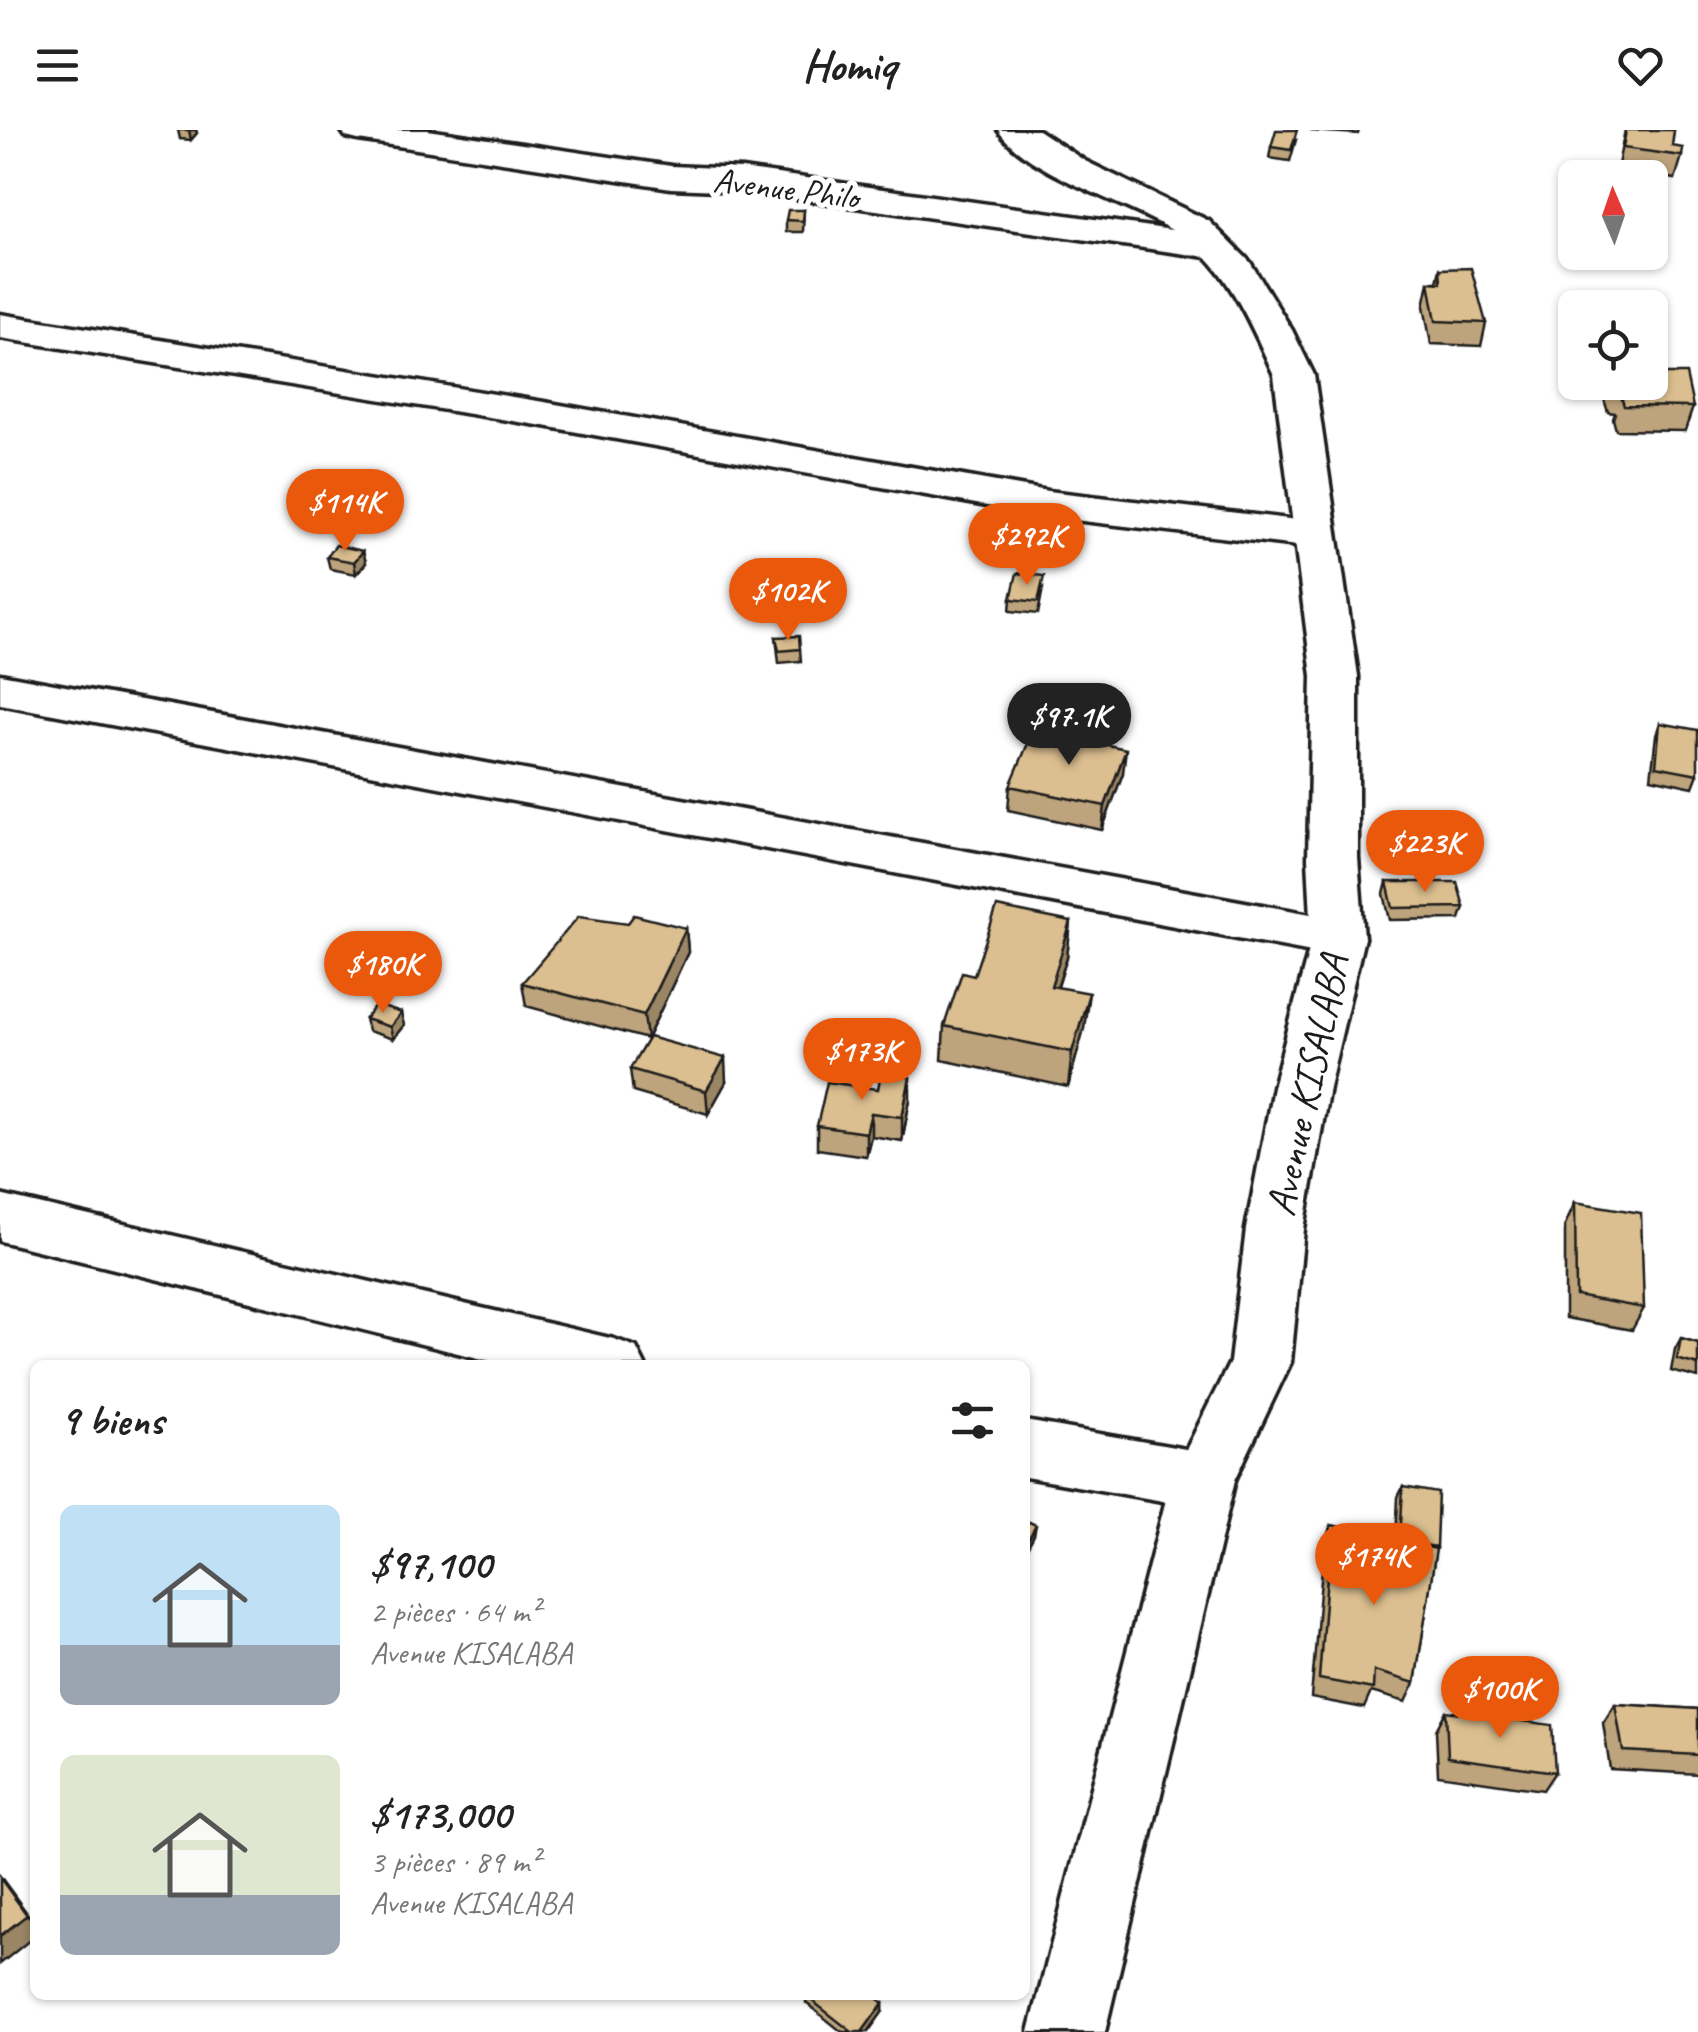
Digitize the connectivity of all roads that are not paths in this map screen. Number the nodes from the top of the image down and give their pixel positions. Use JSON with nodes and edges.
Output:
{"nodes":[{"id":1,"x":358,"y":130,"type":"edge"},
{"id":2,"x":1014,"y":130,"type":"edge"},
{"id":3,"x":1214,"y":247,"type":"junction"},
{"id":4,"x":0,"y":326,"type":"edge"},
{"id":5,"x":1315,"y":535,"type":"junction"},
{"id":6,"x":0,"y":689,"type":"edge"},
{"id":7,"x":1338,"y":938,"type":"junction"},
{"id":8,"x":0,"y":1218,"type":"edge"},
{"id":9,"x":593,"y":1360,"type":"edge"},
{"id":10,"x":1030,"y":1450,"type":"edge"},
{"id":11,"x":1203,"y":1480,"type":"junction"},
{"id":12,"x":1066,"y":2032,"type":"edge"}],
"edges":[{"from":1,"to":3,"type":"street","name":"Avenue Philo"},
{"from":2,"to":3,"type":"street","name":"Avenue KISALABA"},
{"from":3,"to":5,"type":"street","name":"Avenue KISALABA"},
{"from":4,"to":5,"type":"street"},
{"from":5,"to":7,"type":"street","name":"Avenue KISALABA"},
{"from":6,"to":7,"type":"street"},
{"from":7,"to":11,"type":"street","name":"Avenue KISALABA"},
{"from":8,"to":9,"type":"street"},
{"from":10,"to":11,"type":"street"},
{"from":11,"to":12,"type":"street","name":"Avenue KISALABA"}]}
